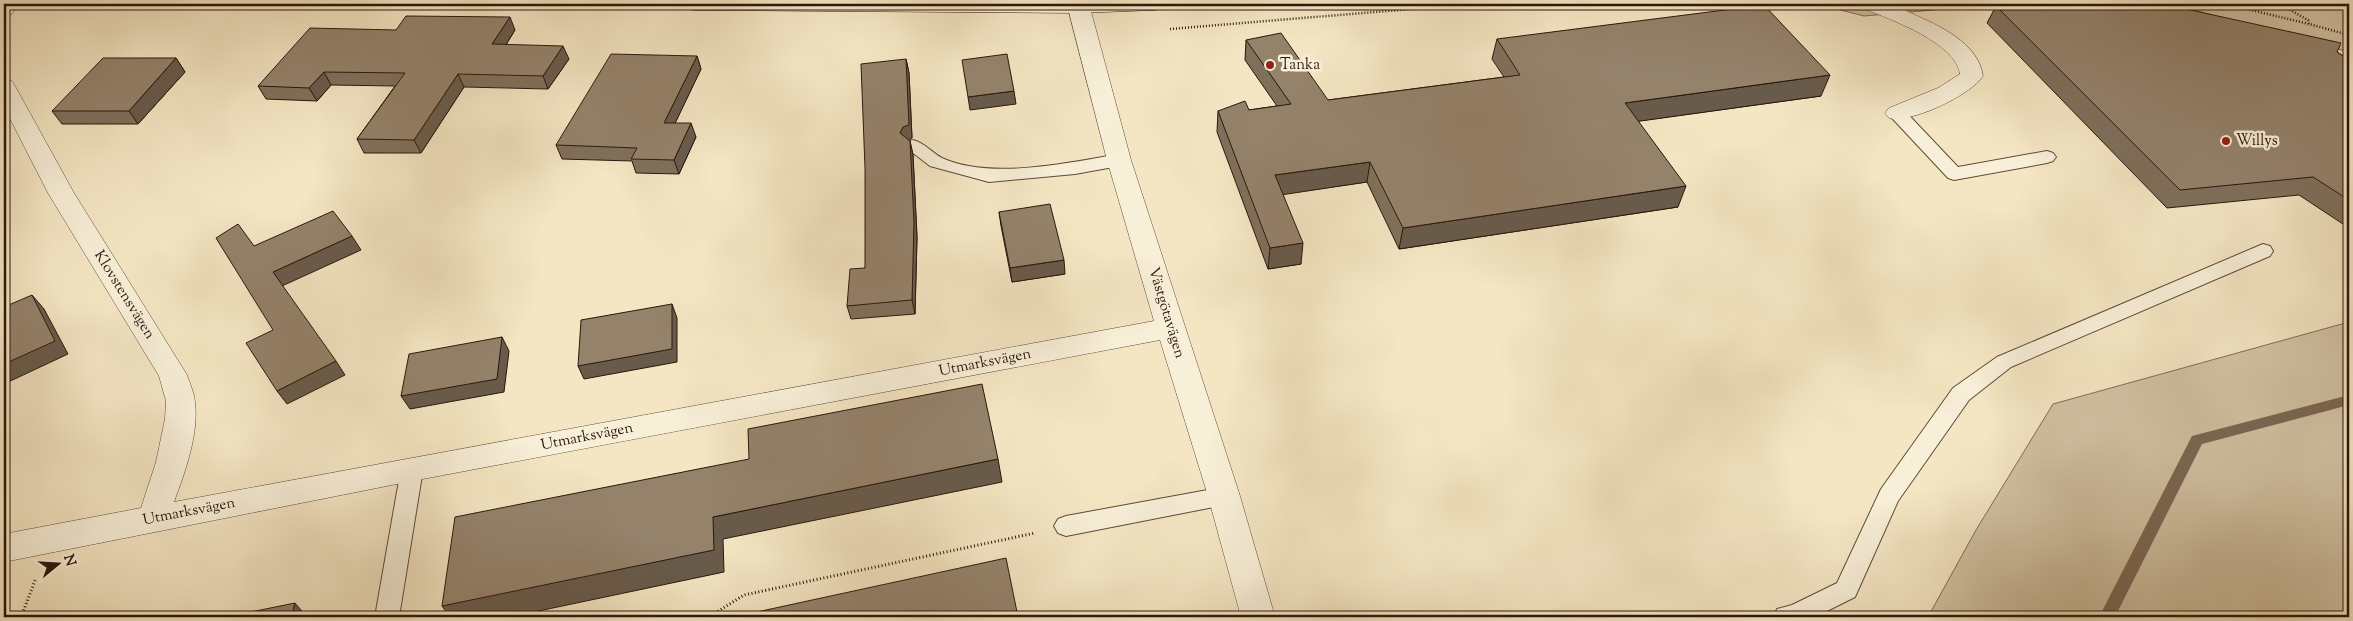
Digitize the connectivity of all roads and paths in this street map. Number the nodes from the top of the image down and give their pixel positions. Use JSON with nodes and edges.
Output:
{"nodes":[{"id":1,"x":7,"y":4,"type":"edge"},
{"id":2,"x":694,"y":4,"type":"edge"},
{"id":3,"x":1154,"y":4,"type":"edge"},
{"id":4,"x":1472,"y":4,"type":"edge"},
{"id":5,"x":1873,"y":4,"type":"edge"},
{"id":6,"x":1910,"y":4,"type":"edge"},
{"id":7,"x":2226,"y":4,"type":"edge"},
{"id":8,"x":2280,"y":4,"type":"edge"},
{"id":9,"x":1079,"y":5,"type":"edge"},
{"id":10,"x":4,"y":9,"type":"edge"},
{"id":11,"x":2310,"y":24,"type":"junction"},
{"id":12,"x":1164,"y":29,"type":"dead end"},
{"id":13,"x":1929,"y":30,"type":"junction"},
{"id":14,"x":2349,"y":36,"type":"edge"},
{"id":15,"x":4,"y":86,"type":"edge"},
{"id":16,"x":1897,"y":113,"type":"joint"},
{"id":17,"x":913,"y":146,"type":"dead end"},
{"id":18,"x":2047,"y":157,"type":"dead end"},
{"id":19,"x":1119,"y":160,"type":"junction"},
{"id":20,"x":2263,"y":251,"type":"dead end"},
{"id":21,"x":1170,"y":328,"type":"junction"},
{"id":22,"x":412,"y":469,"type":"junction"},
{"id":23,"x":1224,"y":496,"type":"junction"},
{"id":24,"x":153,"y":518,"type":"junction"},
{"id":25,"x":1066,"y":526,"type":"joint"},
{"id":26,"x":4,"y":548,"type":"edge"},
{"id":27,"x":387,"y":617,"type":"edge"},
{"id":28,"x":709,"y":617,"type":"edge"},
{"id":29,"x":1258,"y":617,"type":"edge"},
{"id":30,"x":1786,"y":617,"type":"edge"}],
"edges":[{"from":1,"to":10,"type":"street"},
{"from":2,"to":9,"type":"street"},
{"from":3,"to":9,"type":"street"},
{"from":4,"to":12,"type":"path"},
{"from":5,"to":13,"type":"street"},
{"from":6,"to":13,"type":"street"},
{"from":7,"to":11,"type":"path"},
{"from":8,"to":11,"type":"path"},
{"from":9,"to":19,"type":"street","name":"Västgötavägen"},
{"from":11,"to":14,"type":"path"},
{"from":13,"to":16,"type":"street"},
{"from":15,"to":24,"type":"street","name":"Klovstensvägen"},
{"from":16,"to":18,"type":"lane"},
{"from":17,"to":19,"type":"lane"},
{"from":19,"to":21,"type":"street","name":"Västgötavägen"},
{"from":20,"to":30,"type":"lane"},
{"from":21,"to":22,"type":"street","name":"Utmarksvägen"},
{"from":21,"to":23,"type":"street","name":"Västgötavägen"},
{"from":22,"to":24,"type":"street","name":"Utmarksvägen"},
{"from":22,"to":27,"type":"lane"},
{"from":23,"to":25,"type":"lane"},
{"from":23,"to":29,"type":"street","name":"Västgötavägen"},
{"from":24,"to":26,"type":"street","name":"Utmarksvägen"},
{"from":25,"to":28,"type":"path"}]}
